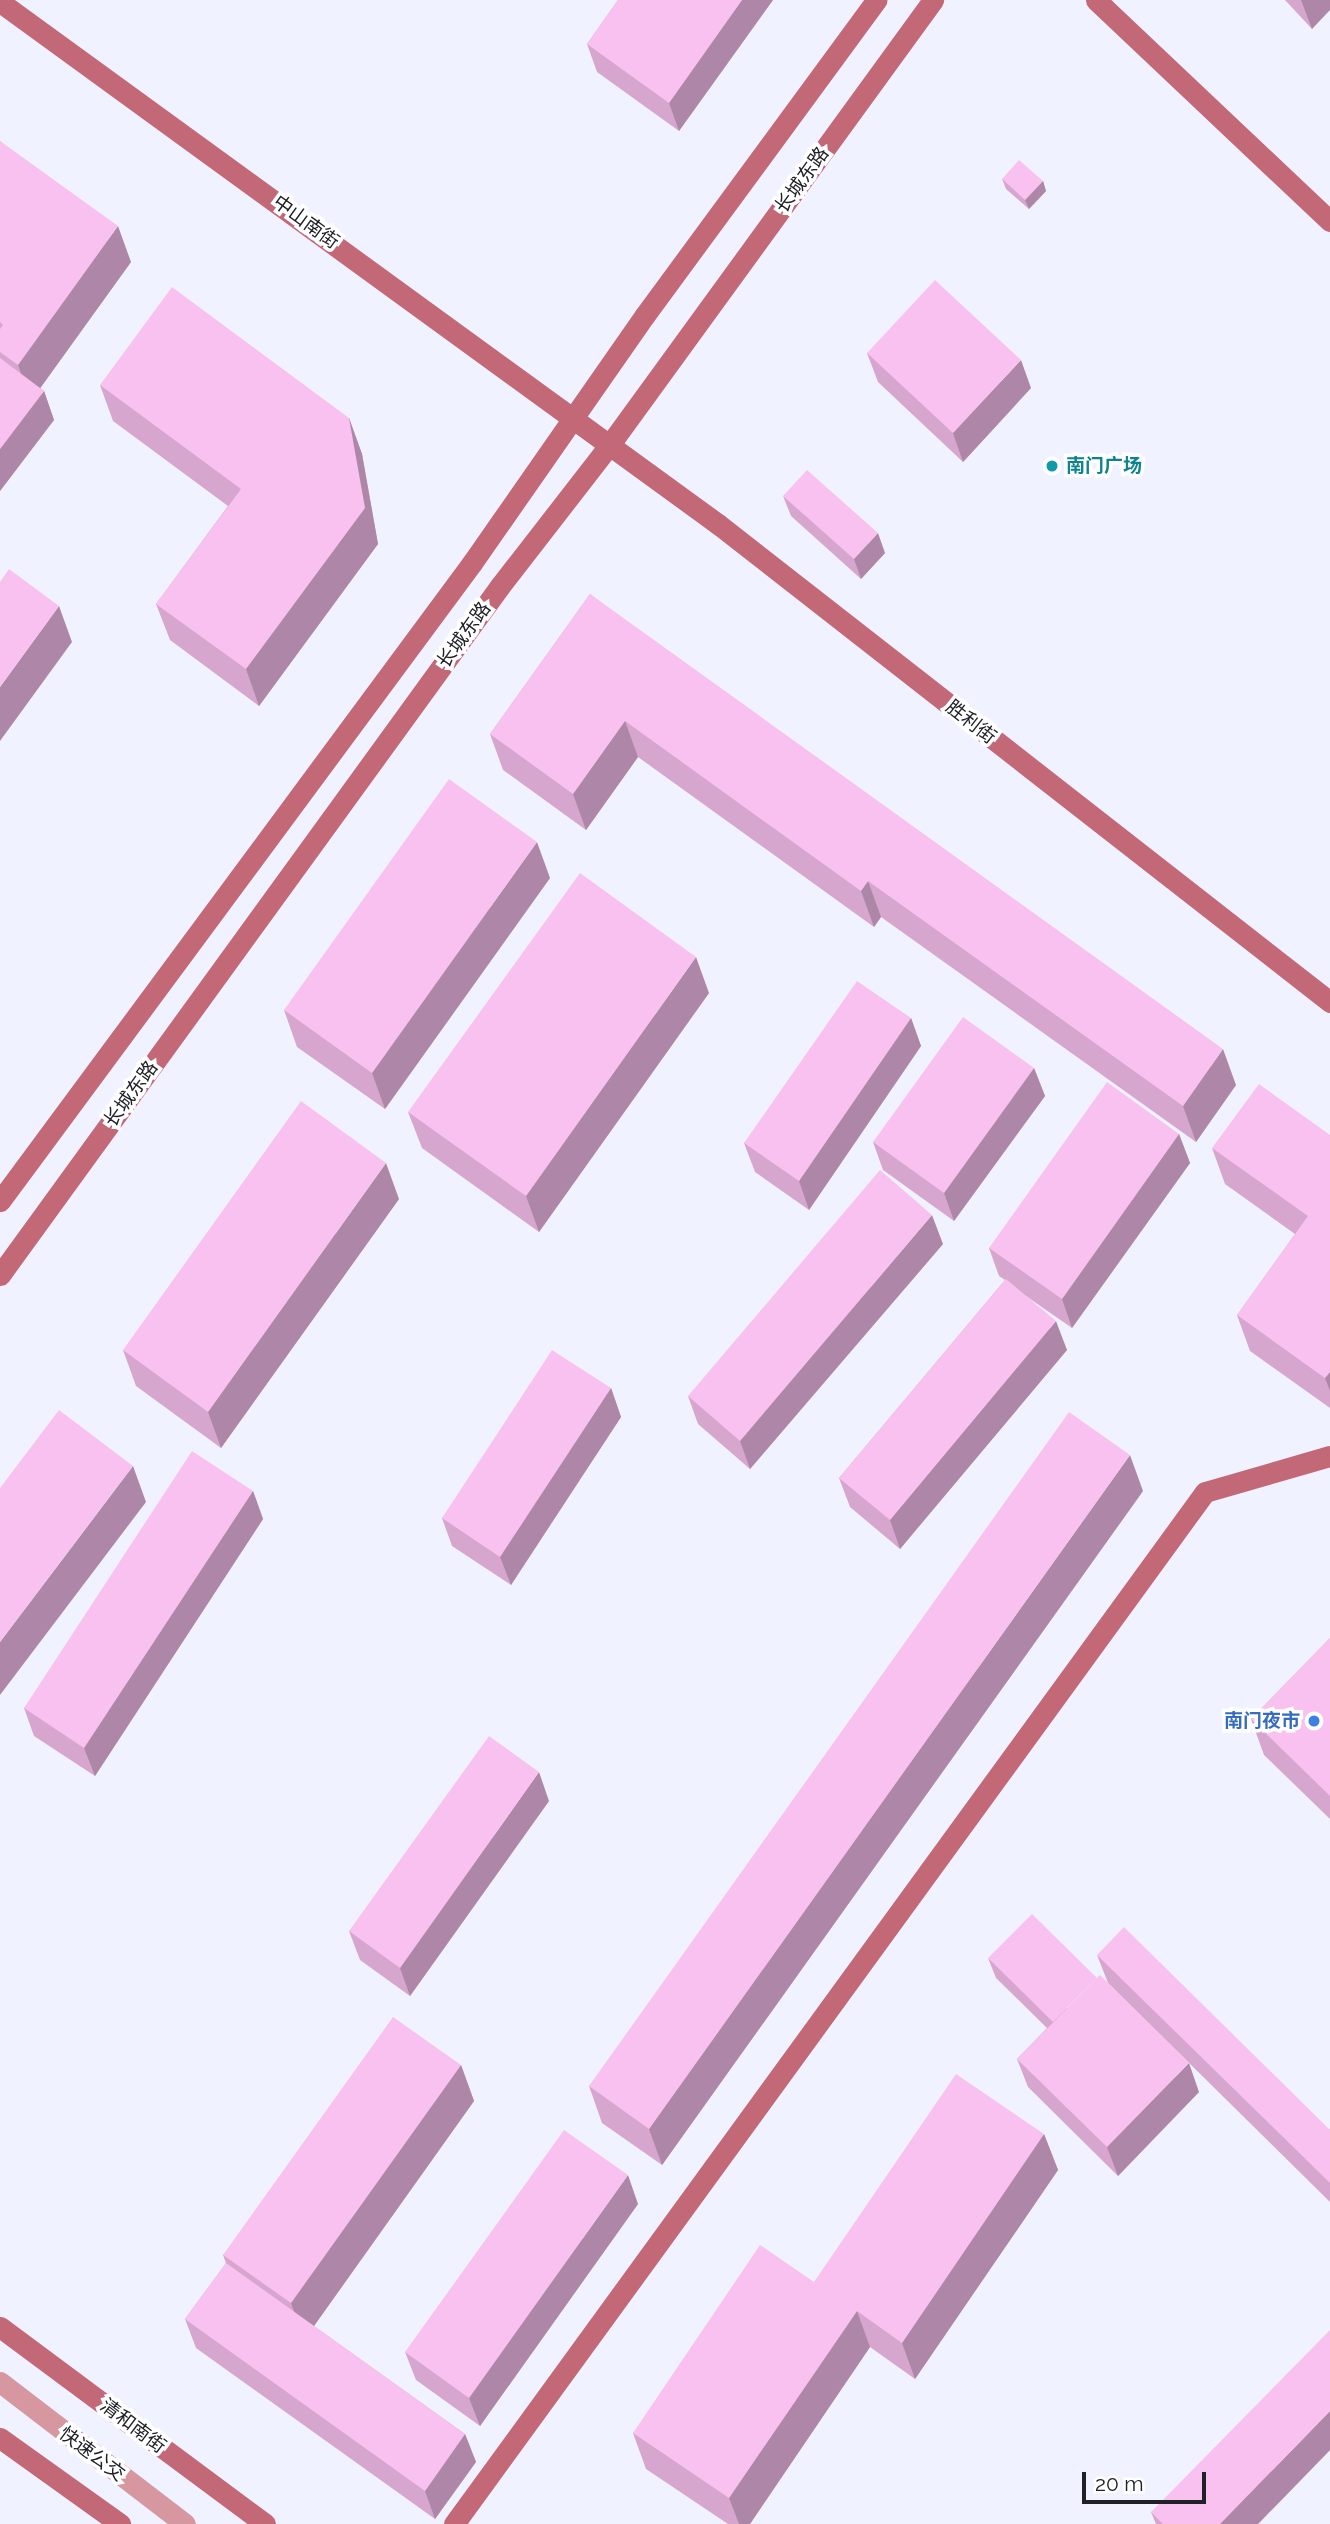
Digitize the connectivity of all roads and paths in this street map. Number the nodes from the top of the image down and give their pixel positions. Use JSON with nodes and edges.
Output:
{"nodes":[{"id":1,"x":876,"y":0,"type":"edge"},
{"id":2,"x":933,"y":0,"type":"edge"},
{"id":3,"x":1096,"y":0,"type":"edge"},
{"id":4,"x":0,"y":2,"type":"edge"},
{"id":5,"x":1330,"y":221,"type":"edge"},
{"id":6,"x":571,"y":419,"type":"junction"},
{"id":7,"x":608,"y":447,"type":"junction"},
{"id":8,"x":1330,"y":1002,"type":"edge"},
{"id":9,"x":0,"y":1201,"type":"edge"},
{"id":10,"x":0,"y":1275,"type":"edge"},
{"id":11,"x":1330,"y":1456,"type":"edge"},
{"id":12,"x":0,"y":2327,"type":"edge"},
{"id":13,"x":0,"y":2382,"type":"edge"},
{"id":14,"x":0,"y":2438,"type":"edge"},
{"id":15,"x":120,"y":2524,"type":"edge"},
{"id":16,"x":186,"y":2524,"type":"edge"},
{"id":17,"x":265,"y":2524,"type":"edge"},
{"id":18,"x":454,"y":2524,"type":"edge"}],
"edges":[{"from":1,"to":6,"type":"main road","name":"长城东路"},
{"from":2,"to":7,"type":"main road","name":"长城东路"},
{"from":3,"to":5,"type":"main road"},
{"from":4,"to":6,"type":"main road","name":"中山南街"},
{"from":6,"to":7,"type":"main road","name":"中山南街"},
{"from":6,"to":9,"type":"main road","name":"长城东路"},
{"from":7,"to":8,"type":"main road","name":"胜利街"},
{"from":7,"to":10,"type":"main road","name":"长城东路"},
{"from":11,"to":18,"type":"main road"},
{"from":12,"to":17,"type":"main road","name":"清和南街"},
{"from":13,"to":16,"type":"lane","name":"快速公交"},
{"from":14,"to":15,"type":"main road"}]}
